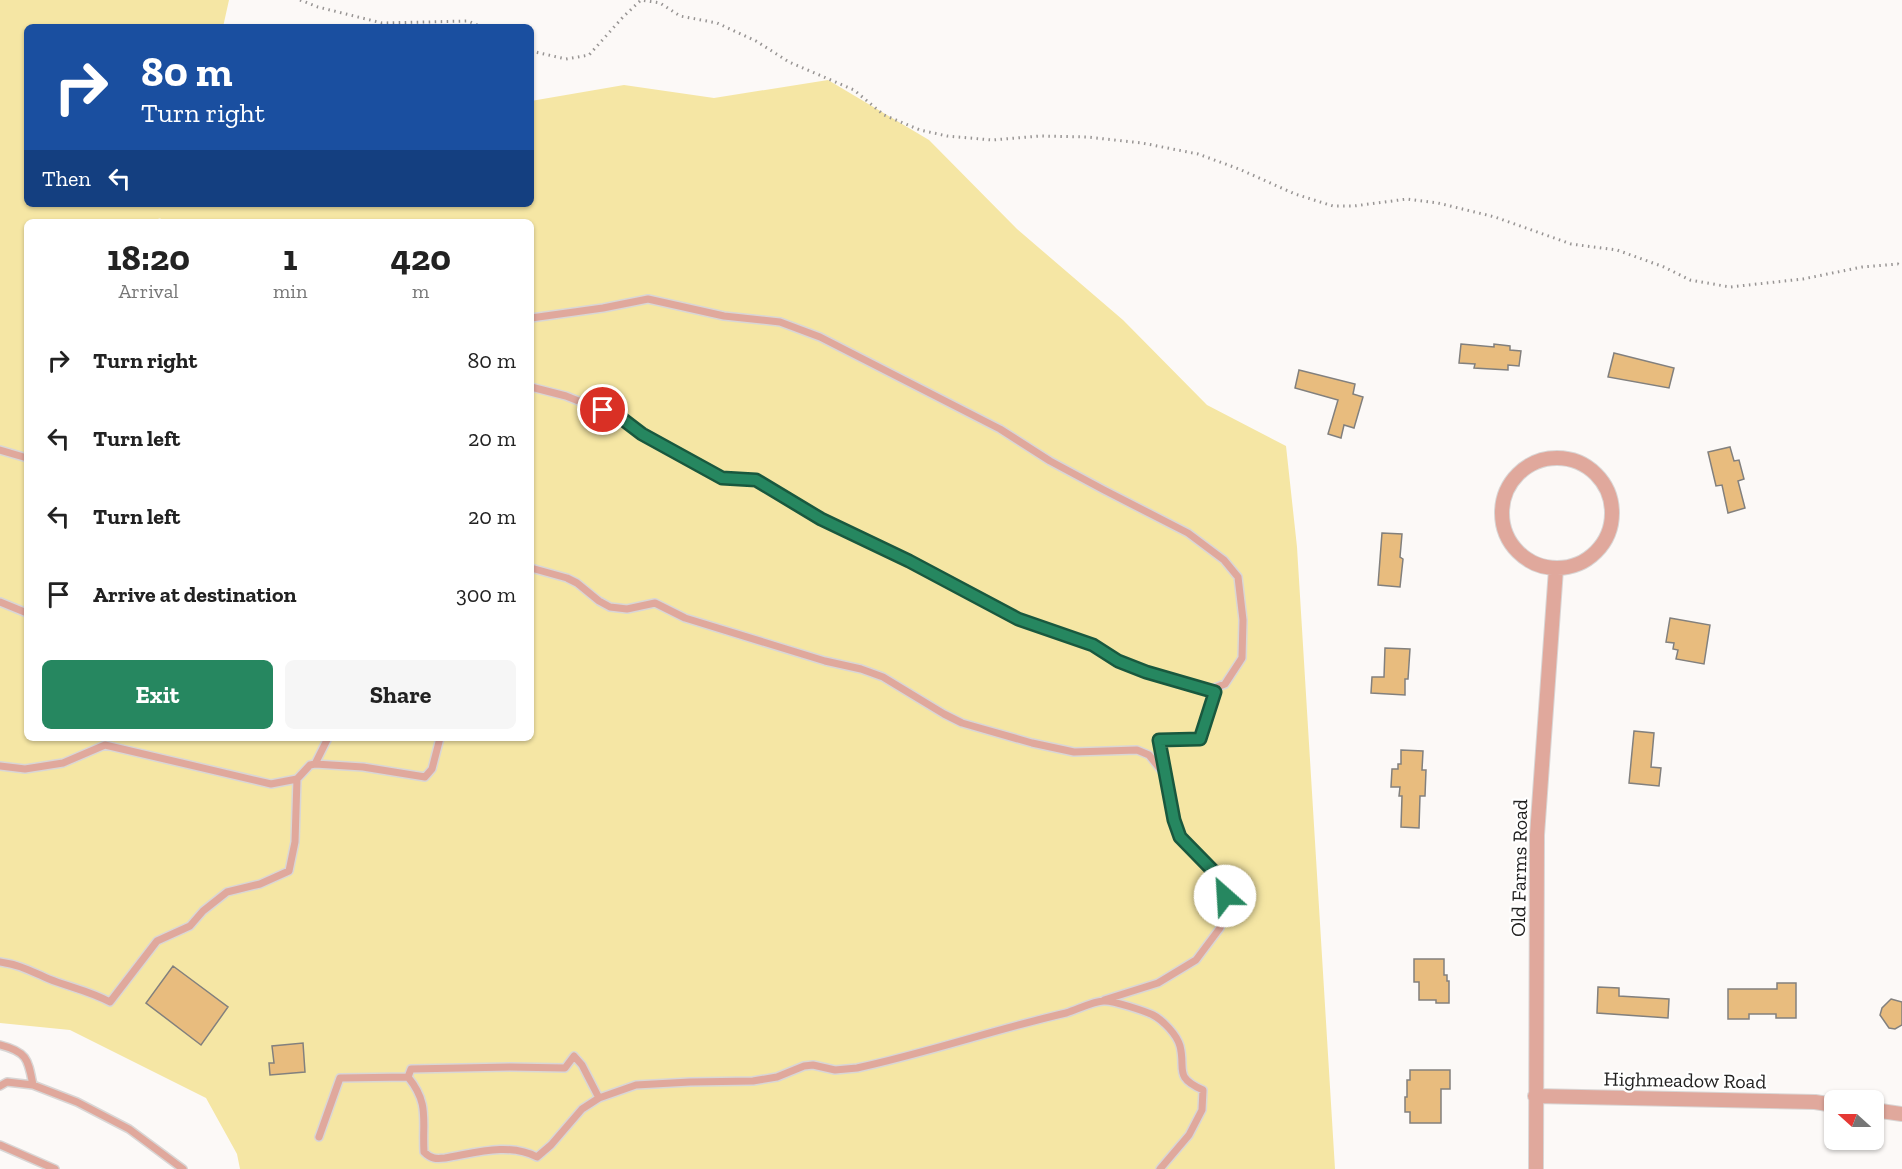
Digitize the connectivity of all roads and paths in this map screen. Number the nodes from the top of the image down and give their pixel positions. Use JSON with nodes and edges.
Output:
{"nodes":[{"id":1,"x":300,"y":0,"type":"edge"},
{"id":2,"x":475,"y":24,"type":"edge"},
{"id":3,"x":534,"y":52,"type":"edge"},
{"id":4,"x":1902,"y":266,"type":"edge"},
{"id":5,"x":534,"y":318,"type":"edge"},
{"id":6,"x":534,"y":388,"type":"edge"},
{"id":7,"x":0,"y":450,"type":"edge"},
{"id":8,"x":24,"y":457,"type":"edge"},
{"id":9,"x":534,"y":569,"type":"edge"},
{"id":10,"x":1556,"y":569,"type":"junction"},
{"id":11,"x":0,"y":602,"type":"edge"},
{"id":12,"x":24,"y":612,"type":"edge"},
{"id":13,"x":1209,"y":690,"type":"junction"},
{"id":14,"x":326,"y":741,"type":"edge"},
{"id":15,"x":439,"y":741,"type":"edge"},
{"id":16,"x":315,"y":764,"type":"junction"},
{"id":17,"x":0,"y":766,"type":"edge"},
{"id":18,"x":1166,"y":776,"type":"junction"},
{"id":19,"x":297,"y":779,"type":"junction"},
{"id":20,"x":0,"y":963,"type":"edge"},
{"id":21,"x":1104,"y":1000,"type":"junction"},
{"id":22,"x":0,"y":1045,"type":"edge"},
{"id":23,"x":408,"y":1077,"type":"junction"},
{"id":24,"x":33,"y":1085,"type":"junction"},
{"id":25,"x":0,"y":1086,"type":"edge"},
{"id":26,"x":1535,"y":1096,"type":"junction"},
{"id":27,"x":599,"y":1098,"type":"junction"},
{"id":28,"x":1824,"y":1103,"type":"edge"},
{"id":29,"x":1884,"y":1111,"type":"edge"},
{"id":30,"x":1902,"y":1114,"type":"edge"},
{"id":31,"x":319,"y":1137,"type":"dead end"},
{"id":32,"x":0,"y":1145,"type":"edge"},
{"id":33,"x":55,"y":1169,"type":"edge"},
{"id":34,"x":183,"y":1169,"type":"edge"},
{"id":35,"x":1160,"y":1169,"type":"edge"},
{"id":36,"x":1536,"y":1169,"type":"edge"}],
"edges":[{"from":1,"to":2,"type":"path"},
{"from":3,"to":4,"type":"path"},
{"from":5,"to":13,"type":"lane"},
{"from":6,"to":13,"type":"lane"},
{"from":7,"to":8,"type":"lane"},
{"from":9,"to":18,"type":"lane"},
{"from":10,"to":10,"type":"street"},
{"from":10,"to":26,"type":"street","name":"Old Farms Road"},
{"from":11,"to":12,"type":"lane"},
{"from":13,"to":18,"type":"lane"},
{"from":14,"to":16,"type":"lane"},
{"from":15,"to":16,"type":"lane"},
{"from":16,"to":19,"type":"lane"},
{"from":17,"to":19,"type":"lane"},
{"from":18,"to":21,"type":"lane"},
{"from":19,"to":20,"type":"lane"},
{"from":21,"to":27,"type":"lane"},
{"from":21,"to":35,"type":"lane"},
{"from":22,"to":24,"type":"lane"},
{"from":23,"to":27,"type":"lane"},
{"from":23,"to":27,"type":"lane"},
{"from":23,"to":31,"type":"lane"},
{"from":24,"to":25,"type":"lane"},
{"from":24,"to":34,"type":"lane"},
{"from":26,"to":28,"type":"street","name":"Highmeadow Road"},
{"from":26,"to":36,"type":"street","name":"Old Farms Road"},
{"from":29,"to":30,"type":"street"},
{"from":32,"to":33,"type":"lane"}]}
